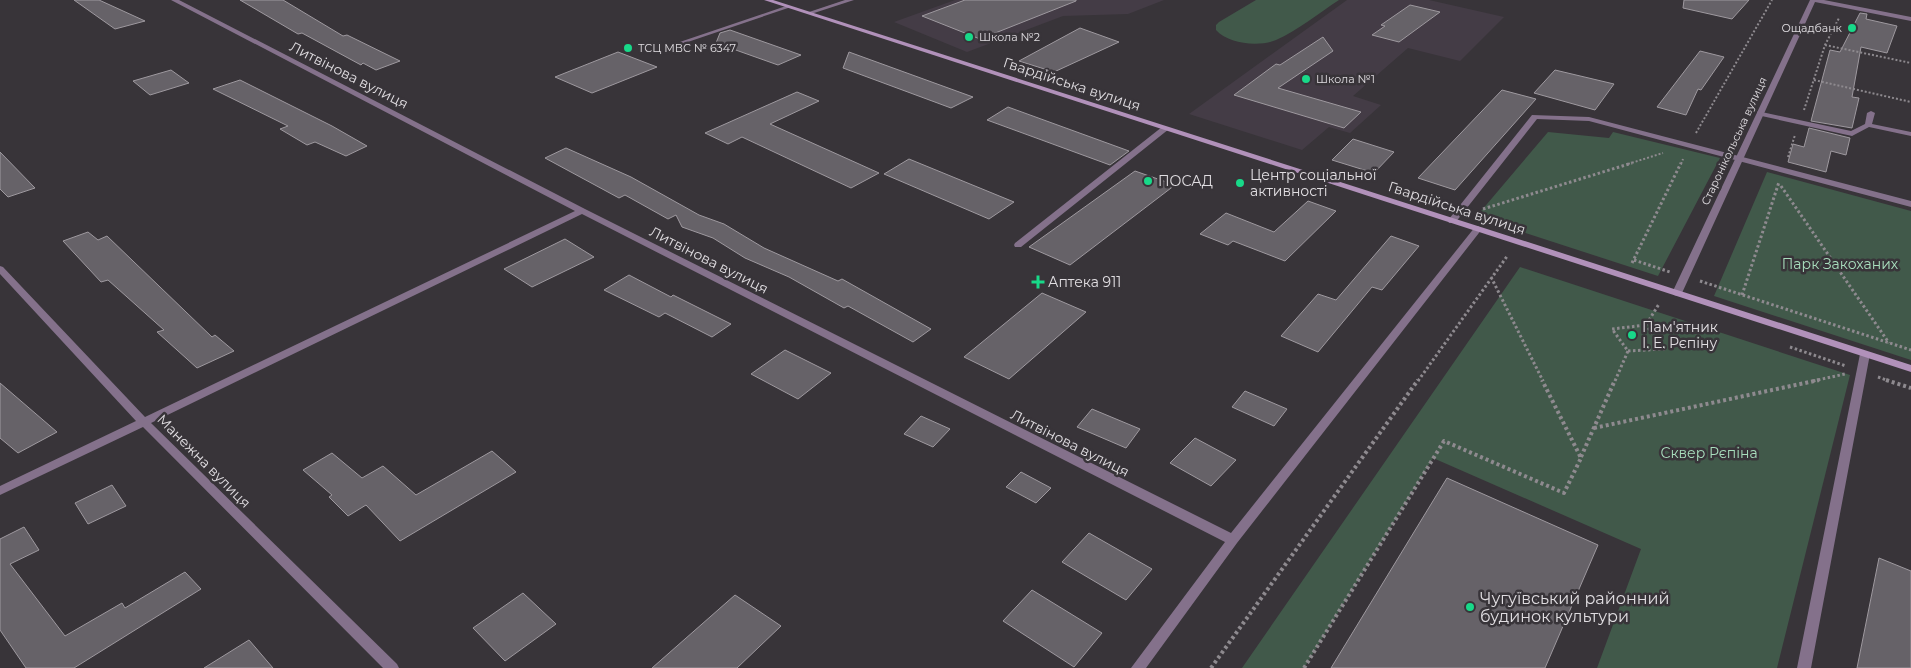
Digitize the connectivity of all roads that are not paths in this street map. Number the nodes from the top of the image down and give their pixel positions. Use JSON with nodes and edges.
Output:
{"nodes":[{"id":1,"x":174,"y":0,"type":"edge"},
{"id":2,"x":767,"y":0,"type":"edge"},
{"id":3,"x":851,"y":0,"type":"edge"},
{"id":4,"x":1814,"y":0,"type":"edge"},
{"id":5,"x":788,"y":7,"type":"junction"},
{"id":6,"x":809,"y":14,"type":"junction"},
{"id":7,"x":1911,"y":19,"type":"edge"},
{"id":8,"x":668,"y":47,"type":"dead end"},
{"id":9,"x":1760,"y":113,"type":"junction"},
{"id":10,"x":1871,"y":113,"type":"dead end"},
{"id":11,"x":1868,"y":125,"type":"junction"},
{"id":12,"x":1165,"y":129,"type":"junction"},
{"id":13,"x":1911,"y":134,"type":"edge"},
{"id":14,"x":1739,"y":157,"type":"junction"},
{"id":15,"x":1911,"y":204,"type":"edge"},
{"id":16,"x":582,"y":211,"type":"junction"},
{"id":17,"x":1452,"y":221,"type":"junction"},
{"id":18,"x":1478,"y":229,"type":"junction"},
{"id":19,"x":1018,"y":246,"type":"dead end"},
{"id":20,"x":0,"y":269,"type":"edge"},
{"id":21,"x":1677,"y":293,"type":"junction"},
{"id":22,"x":1865,"y":354,"type":"junction"},
{"id":23,"x":1911,"y":369,"type":"edge"},
{"id":24,"x":144,"y":422,"type":"junction"},
{"id":25,"x":0,"y":491,"type":"edge"},
{"id":26,"x":1233,"y":540,"type":"junction"},
{"id":27,"x":392,"y":668,"type":"edge"},
{"id":28,"x":1138,"y":668,"type":"edge"},
{"id":29,"x":1804,"y":668,"type":"edge"}],
"edges":[{"from":1,"to":16,"type":"street","name":"Литвінова вулиця"},
{"from":2,"to":5,"type":"street","name":"Гвардійська вулиця"},
{"from":3,"to":6,"type":"street"},
{"from":4,"to":7,"type":"street"},
{"from":4,"to":9,"type":"street","name":"Старонікольська вулиця"},
{"from":5,"to":6,"type":"street","name":"Гвардійська вулиця"},
{"from":5,"to":8,"type":"street"},
{"from":6,"to":12,"type":"street","name":"Гвардійська вулиця"},
{"from":9,"to":11,"type":"street"},
{"from":9,"to":14,"type":"street","name":"Старонікольська вулиця"},
{"from":10,"to":11,"type":"street"},
{"from":11,"to":13,"type":"street"},
{"from":12,"to":17,"type":"street","name":"Гвардійська вулиця"},
{"from":12,"to":19,"type":"street"},
{"from":14,"to":15,"type":"street"},
{"from":14,"to":17,"type":"street"},
{"from":14,"to":21,"type":"street","name":"Старонікольська вулиця"},
{"from":16,"to":24,"type":"street"},
{"from":16,"to":26,"type":"street","name":"Литвінова вулиця"},
{"from":17,"to":18,"type":"street","name":"Гвардійська вулиця"},
{"from":18,"to":21,"type":"street","name":"Гвардійська вулиця"},
{"from":18,"to":26,"type":"street"},
{"from":20,"to":24,"type":"street","name":"Манежна вулиця"},
{"from":21,"to":22,"type":"street","name":"Гвардійська вулиця"},
{"from":22,"to":23,"type":"street","name":"Гвардійська вулиця"},
{"from":22,"to":29,"type":"street"},
{"from":24,"to":25,"type":"street"},
{"from":24,"to":27,"type":"street","name":"Манежна вулиця"},
{"from":26,"to":28,"type":"street"}]}
